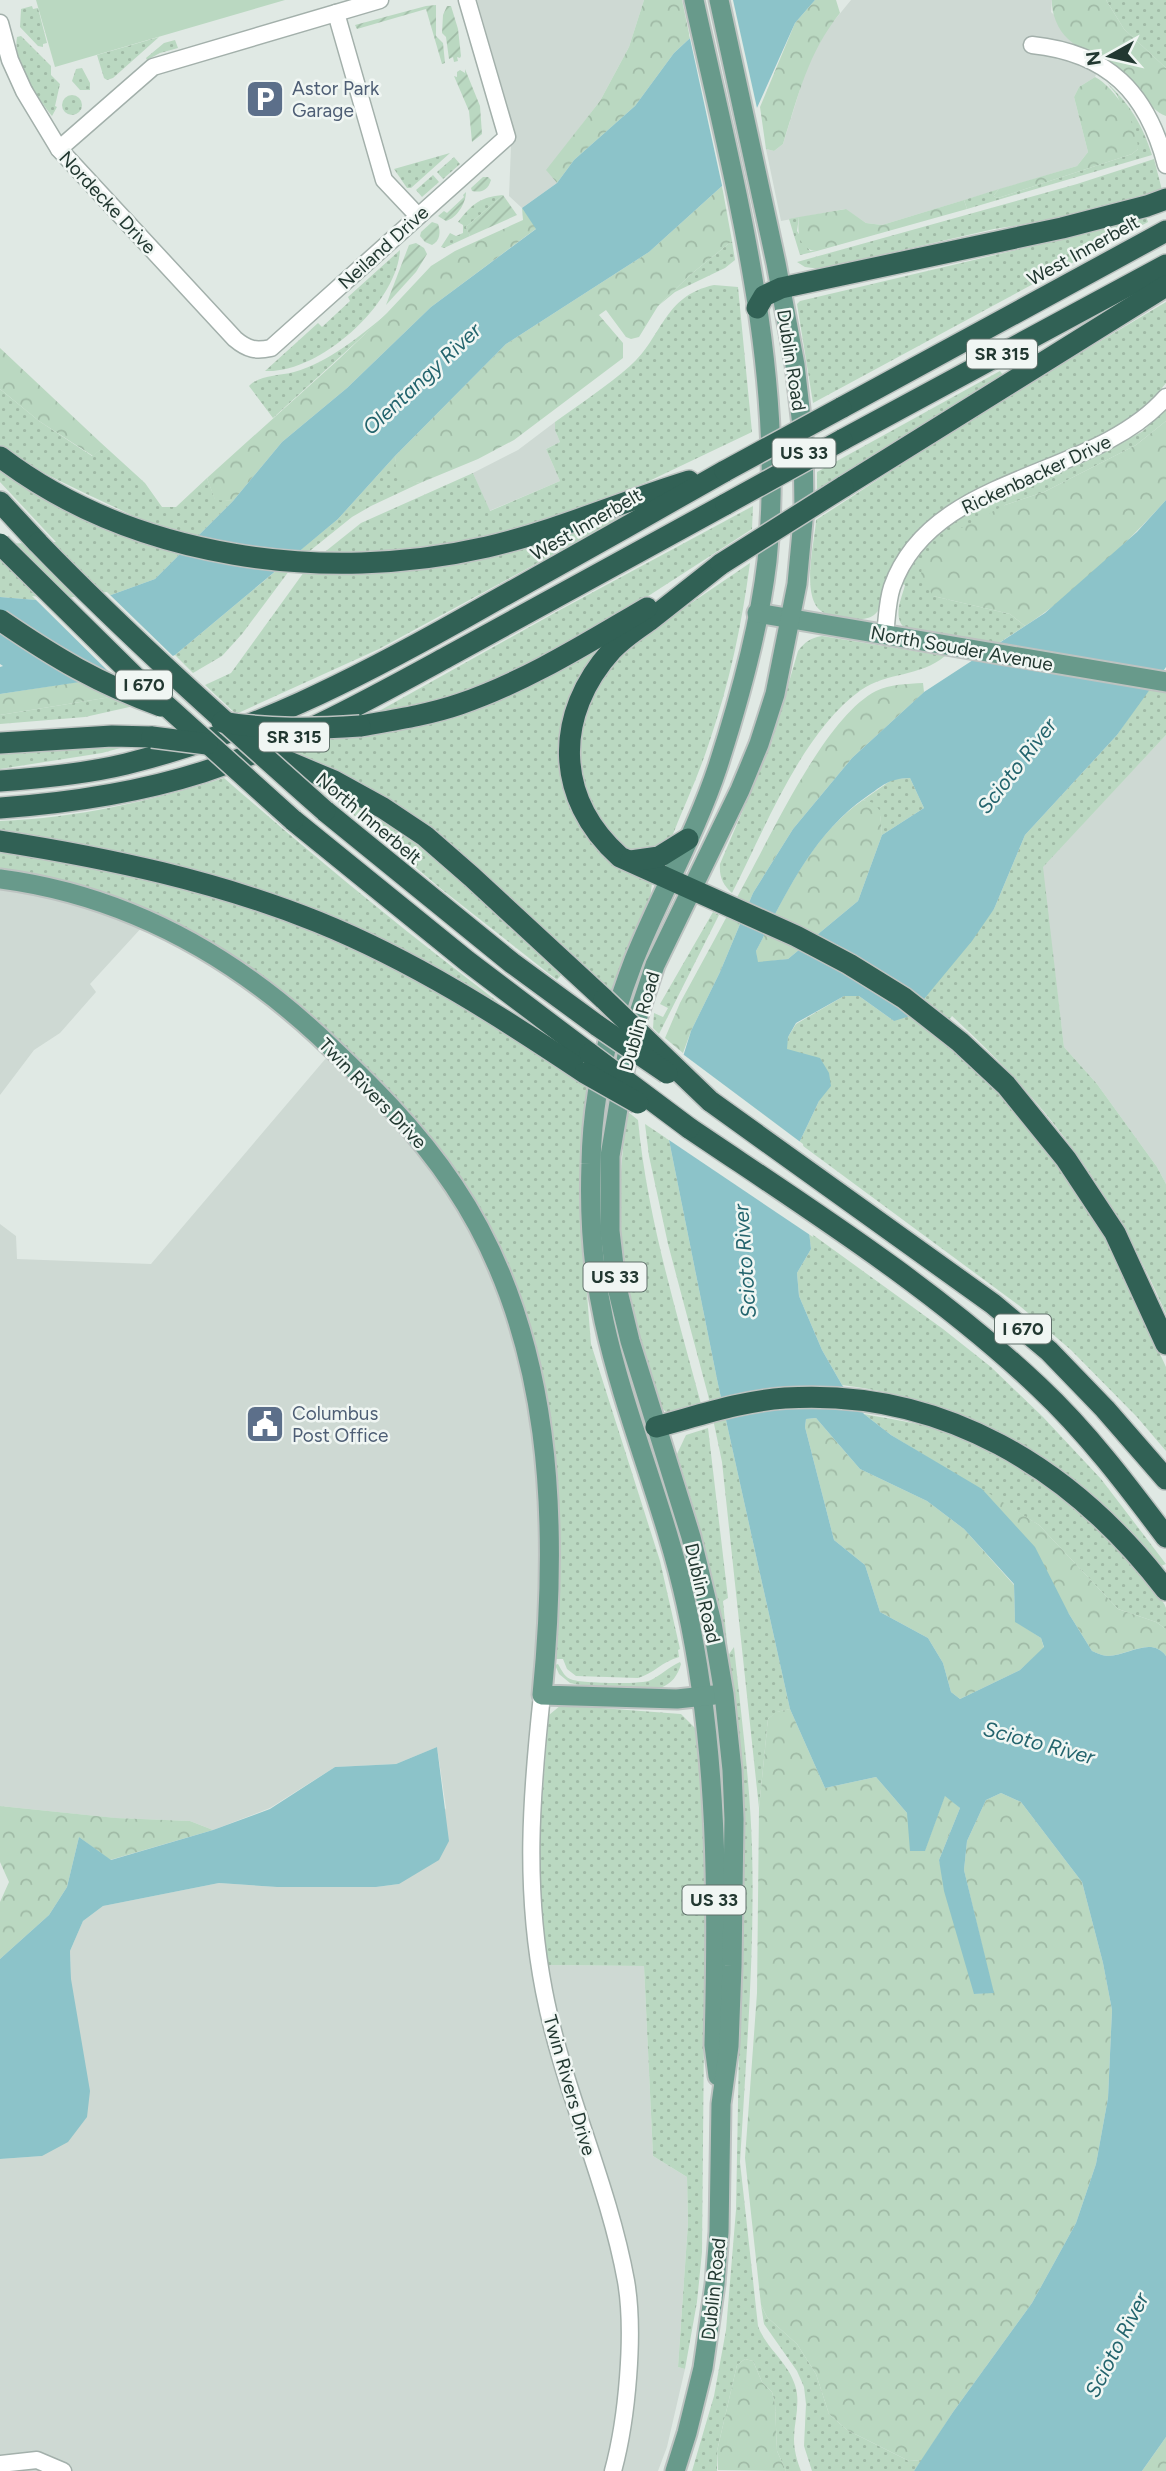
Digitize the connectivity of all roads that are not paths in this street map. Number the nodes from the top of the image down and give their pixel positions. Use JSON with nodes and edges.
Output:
{"nodes":[{"id":1,"x":380,"y":0,"type":"edge"},
{"id":2,"x":467,"y":0,"type":"edge"},
{"id":3,"x":694,"y":0,"type":"edge"},
{"id":4,"x":719,"y":0,"type":"edge"},
{"id":5,"x":336,"y":13,"type":"junction"},
{"id":6,"x":0,"y":23,"type":"edge"},
{"id":7,"x":1032,"y":46,"type":"dead end"},
{"id":8,"x":59,"y":149,"type":"junction"},
{"id":9,"x":1166,"y":165,"type":"edge"},
{"id":10,"x":1157,"y":202,"type":"edge"},
{"id":11,"x":418,"y":216,"type":"junction"},
{"id":12,"x":1161,"y":233,"type":"edge"},
{"id":13,"x":1165,"y":272,"type":"edge"},
{"id":14,"x":781,"y":288,"type":"junction"},
{"id":15,"x":757,"y":308,"type":"junction"},
{"id":16,"x":257,"y":351,"type":"joint"},
{"id":17,"x":1166,"y":397,"type":"edge"},
{"id":18,"x":0,"y":457,"type":"edge"},
{"id":19,"x":725,"y":471,"type":"junction"},
{"id":20,"x":0,"y":502,"type":"edge"},
{"id":21,"x":0,"y":544,"type":"edge"},
{"id":22,"x":721,"y":564,"type":"junction"},
{"id":23,"x":757,"y":613,"type":"junction"},
{"id":24,"x":791,"y":618,"type":"junction"},
{"id":25,"x":0,"y":620,"type":"edge"},
{"id":26,"x":885,"y":635,"type":"junction"},
{"id":27,"x":1166,"y":682,"type":"edge"},
{"id":28,"x":0,"y":743,"type":"edge"},
{"id":29,"x":0,"y":781,"type":"edge"},
{"id":30,"x":0,"y":808,"type":"edge"},
{"id":31,"x":688,"y":839,"type":"junction"},
{"id":32,"x":0,"y":841,"type":"edge"},
{"id":33,"x":629,"y":862,"type":"junction"},
{"id":34,"x":0,"y":879,"type":"edge"},
{"id":35,"x":670,"y":879,"type":"junction"},
{"id":36,"x":690,"y":889,"type":"junction"},
{"id":37,"x":588,"y":1063,"type":"junction"},
{"id":38,"x":710,"y":1101,"type":"junction"},
{"id":39,"x":593,"y":1137,"type":"junction"},
{"id":40,"x":1166,"y":1344,"type":"edge"},
{"id":41,"x":656,"y":1427,"type":"junction"},
{"id":42,"x":1166,"y":1479,"type":"edge"},
{"id":43,"x":1166,"y":1537,"type":"edge"},
{"id":44,"x":1166,"y":1590,"type":"edge"},
{"id":45,"x":724,"y":1694,"type":"junction"},
{"id":46,"x":542,"y":1695,"type":"junction"},
{"id":47,"x":703,"y":1696,"type":"junction"},
{"id":48,"x":721,"y":2104,"type":"junction"},
{"id":49,"x":0,"y":2464,"type":"edge"},
{"id":50,"x":63,"y":2471,"type":"edge"},
{"id":51,"x":613,"y":2471,"type":"edge"},
{"id":52,"x":675,"y":2471,"type":"edge"}],
"edges":[{"from":1,"to":5,"type":"street"},
{"from":2,"to":11,"type":"street","name":"Neiland Drive"},
{"from":3,"to":15,"type":"main road","name":"Dublin Road","number":"US 33"},
{"from":4,"to":14,"type":"main road","name":"Dublin Road","number":"US 33"},
{"from":5,"to":8,"type":"street"},
{"from":5,"to":11,"type":"street"},
{"from":6,"to":8,"type":"street","name":"Nordecke Drive"},
{"from":7,"to":9,"type":"street"},
{"from":8,"to":16,"type":"street","name":"Nordecke Drive"},
{"from":10,"to":14,"type":"highway"},
{"from":11,"to":16,"type":"street","name":"Neiland Drive"},
{"from":12,"to":19,"type":"highway","name":"West Innerbelt","number":"SR 315","bridge":true},
{"from":13,"to":22,"type":"highway","bridge":true},
{"from":13,"to":30,"type":"highway","number":"SR 315","bridge":true},
{"from":14,"to":15,"type":"highway"},
{"from":14,"to":24,"type":"main road","name":"Dublin Road","number":"US 33"},
{"from":15,"to":23,"type":"main road","name":"Dublin Road","number":"US 33"},
{"from":17,"to":26,"type":"street","name":"Rickenbacker Drive"},
{"from":18,"to":19,"type":"highway"},
{"from":19,"to":29,"type":"highway","name":"West Innerbelt","number":"SR 315"},
{"from":20,"to":38,"type":"highway","name":"North Innerbelt","number":"I 670","bridge":true},
{"from":21,"to":37,"type":"highway","number":"I 670","bridge":true},
{"from":22,"to":25,"type":"highway","bridge":true},
{"from":22,"to":33,"type":"highway"},
{"from":23,"to":24,"type":"main road","name":"North Souder Avenue"},
{"from":23,"to":31,"type":"main road","name":"Dublin Road","number":"US 33"},
{"from":24,"to":26,"type":"main road","name":"North Souder Avenue"},
{"from":24,"to":36,"type":"main road","name":"Dublin Road","number":"US 33"},
{"from":26,"to":27,"type":"main road","name":"North Souder Avenue"},
{"from":28,"to":38,"type":"highway","bridge":true},
{"from":31,"to":33,"type":"highway"},
{"from":31,"to":35,"type":"main road","name":"Dublin Road","number":"US 33"},
{"from":32,"to":37,"type":"highway"},
{"from":33,"to":35,"type":"highway"},
{"from":34,"to":46,"type":"main road","name":"Twin Rivers Drive"},
{"from":35,"to":36,"type":"highway"},
{"from":35,"to":39,"type":"main road","name":"Dublin Road","number":"US 33"},
{"from":36,"to":40,"type":"highway"},
{"from":36,"to":41,"type":"main road","name":"Dublin Road","number":"US 33"},
{"from":37,"to":43,"type":"highway","number":"I 670","bridge":true},
{"from":38,"to":42,"type":"highway","number":"I 670"},
{"from":39,"to":41,"type":"main road"},
{"from":39,"to":47,"type":"main road","name":"Dublin Road","number":"US 33"},
{"from":41,"to":44,"type":"highway"},
{"from":41,"to":45,"type":"main road","name":"Dublin Road","number":"US 33"},
{"from":45,"to":47,"type":"main road"},
{"from":45,"to":48,"type":"main road","name":"Dublin Road","number":"US 33"},
{"from":46,"to":47,"type":"main road"},
{"from":46,"to":51,"type":"street","name":"Twin Rivers Drive"},
{"from":47,"to":48,"type":"main road","name":"Dublin Road","number":"US 33"},
{"from":48,"to":52,"type":"main road","name":"Dublin Road","number":"US 33"},
{"from":49,"to":50,"type":"street"}]}
